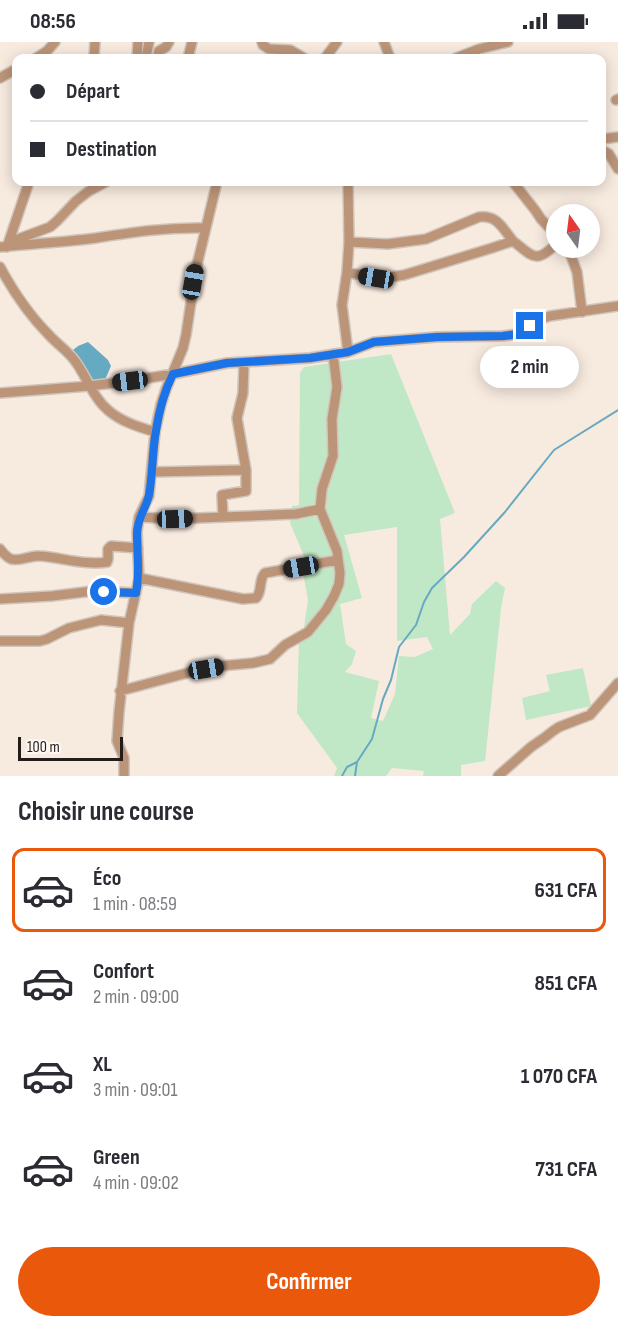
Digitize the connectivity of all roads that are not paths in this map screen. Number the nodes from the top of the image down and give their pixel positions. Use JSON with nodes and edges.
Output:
{"nodes":[{"id":1,"x":55,"y":42,"type":"edge"},
{"id":2,"x":169,"y":42,"type":"edge"},
{"id":3,"x":262,"y":42,"type":"edge"},
{"id":4,"x":508,"y":42,"type":"edge"},
{"id":5,"x":42,"y":54,"type":"edge"},
{"id":6,"x":158,"y":54,"type":"edge"},
{"id":7,"x":297,"y":54,"type":"edge"},
{"id":8,"x":466,"y":54,"type":"edge"},
{"id":9,"x":606,"y":152,"type":"edge"},
{"id":10,"x":618,"y":169,"type":"edge"},
{"id":11,"x":27,"y":186,"type":"edge"},
{"id":12,"x":98,"y":186,"type":"edge"},
{"id":13,"x":216,"y":186,"type":"edge"},
{"id":14,"x":348,"y":186,"type":"edge"},
{"id":15,"x":516,"y":186,"type":"edge"},
{"id":16,"x":546,"y":225,"type":"edge"},
{"id":17,"x":206,"y":228,"type":"junction"},
{"id":18,"x":513,"y":241,"type":"junction"},
{"id":19,"x":349,"y":242,"type":"junction"},
{"id":20,"x":7,"y":246,"type":"edge"},
{"id":21,"x":546,"y":254,"type":"edge"},
{"id":22,"x":572,"y":258,"type":"edge"},
{"id":23,"x":0,"y":267,"type":"edge"},
{"id":24,"x":347,"y":272,"type":"junction"},
{"id":25,"x":618,"y":306,"type":"edge"},
{"id":26,"x":582,"y":312,"type":"junction"},
{"id":27,"x":348,"y":352,"type":"junction"},
{"id":28,"x":333,"y":354,"type":"junction"},
{"id":29,"x":244,"y":362,"type":"junction"},
{"id":30,"x":173,"y":374,"type":"junction"},
{"id":31,"x":89,"y":386,"type":"junction"},
{"id":32,"x":0,"y":393,"type":"edge"},
{"id":33,"x":155,"y":432,"type":"junction"},
{"id":34,"x":246,"y":470,"type":"junction"},
{"id":35,"x":152,"y":472,"type":"junction"},
{"id":36,"x":320,"y":509,"type":"junction"},
{"id":37,"x":139,"y":517,"type":"junction"},
{"id":38,"x":223,"y":517,"type":"junction"},
{"id":39,"x":138,"y":548,"type":"junction"},
{"id":40,"x":0,"y":549,"type":"edge"},
{"id":41,"x":338,"y":561,"type":"junction"},
{"id":42,"x":139,"y":578,"type":"junction"},
{"id":43,"x":136,"y":593,"type":"junction"},
{"id":44,"x":0,"y":599,"type":"edge"},
{"id":45,"x":129,"y":623,"type":"junction"},
{"id":46,"x":0,"y":640,"type":"edge"},
{"id":47,"x":618,"y":683,"type":"edge"},
{"id":48,"x":120,"y":691,"type":"junction"},
{"id":49,"x":124,"y":776,"type":"edge"},
{"id":50,"x":498,"y":776,"type":"edge"}],
"edges":[{"from":1,"to":5,"type":"street"},
{"from":2,"to":6,"type":"street"},
{"from":3,"to":7,"type":"street"},
{"from":4,"to":8,"type":"street"},
{"from":9,"to":10,"type":"street"},
{"from":11,"to":20,"type":"street"},
{"from":12,"to":20,"type":"street"},
{"from":13,"to":17,"type":"street"},
{"from":14,"to":19,"type":"street"},
{"from":15,"to":16,"type":"street"},
{"from":17,"to":20,"type":"street"},
{"from":17,"to":30,"type":"street"},
{"from":18,"to":19,"type":"street"},
{"from":18,"to":21,"type":"street"},
{"from":18,"to":24,"type":"street"},
{"from":19,"to":24,"type":"street"},
{"from":22,"to":26,"type":"street"},
{"from":23,"to":31,"type":"street"},
{"from":24,"to":27,"type":"street"},
{"from":25,"to":26,"type":"street"},
{"from":26,"to":27,"type":"street"},
{"from":27,"to":28,"type":"street"},
{"from":28,"to":29,"type":"street"},
{"from":28,"to":36,"type":"street"},
{"from":29,"to":30,"type":"street"},
{"from":29,"to":34,"type":"street"},
{"from":30,"to":31,"type":"street"},
{"from":30,"to":33,"type":"street"},
{"from":31,"to":32,"type":"street"},
{"from":31,"to":33,"type":"street"},
{"from":33,"to":35,"type":"street"},
{"from":34,"to":35,"type":"street"},
{"from":34,"to":38,"type":"street"},
{"from":35,"to":37,"type":"street"},
{"from":36,"to":38,"type":"street"},
{"from":36,"to":41,"type":"street"},
{"from":37,"to":38,"type":"street"},
{"from":37,"to":39,"type":"street"},
{"from":39,"to":40,"type":"street"},
{"from":39,"to":42,"type":"street"},
{"from":41,"to":42,"type":"street"},
{"from":41,"to":48,"type":"street"},
{"from":42,"to":43,"type":"street"},
{"from":43,"to":44,"type":"street"},
{"from":43,"to":45,"type":"street"},
{"from":45,"to":46,"type":"street"},
{"from":45,"to":48,"type":"street"},
{"from":47,"to":50,"type":"street"},
{"from":48,"to":49,"type":"street"}]}
